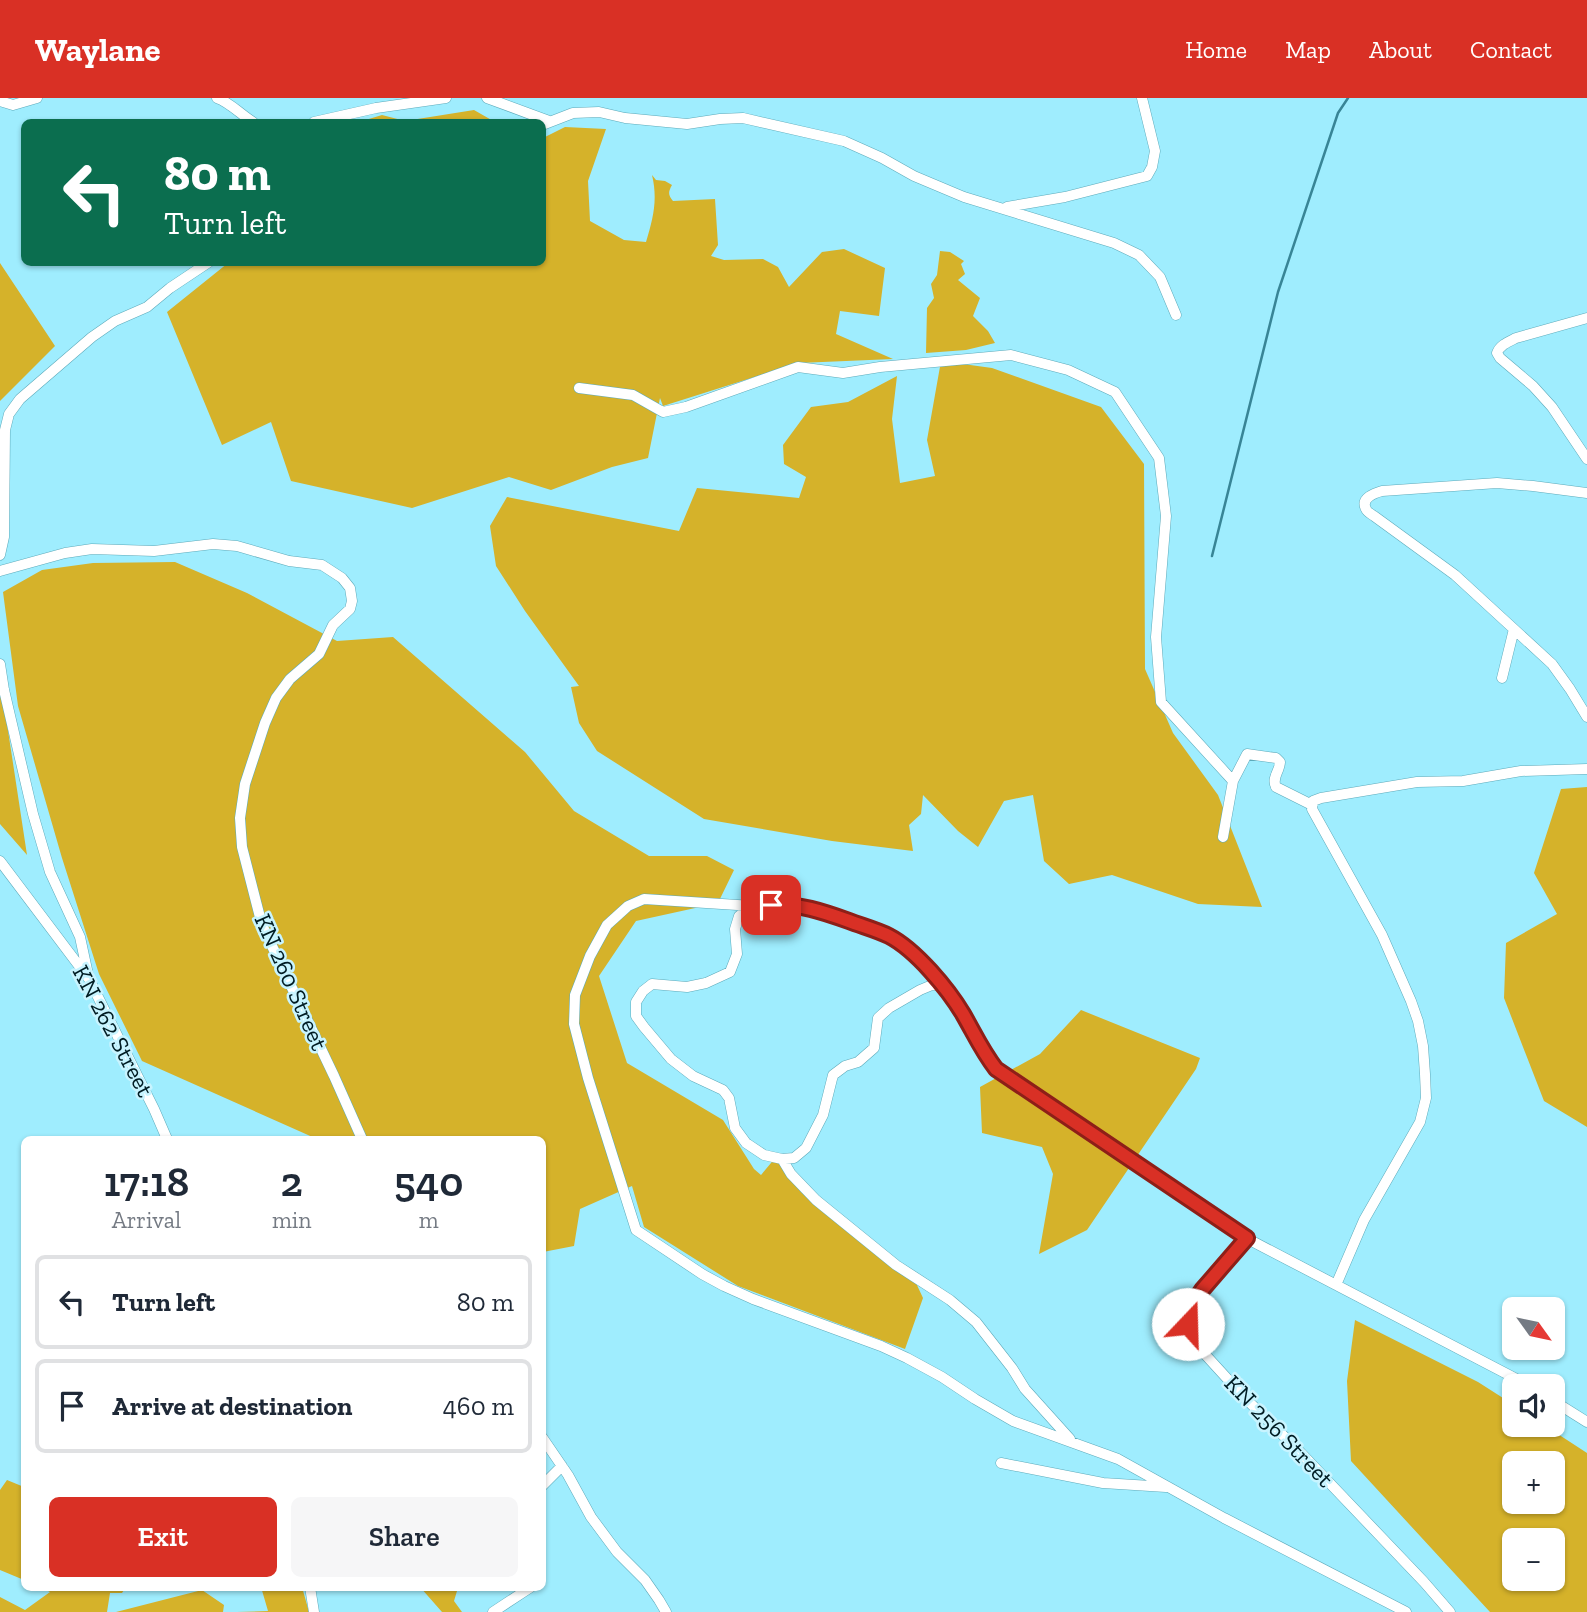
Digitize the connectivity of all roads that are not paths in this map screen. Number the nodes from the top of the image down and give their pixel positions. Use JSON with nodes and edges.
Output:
{"nodes":[{"id":1,"x":37,"y":98,"type":"edge"},
{"id":2,"x":217,"y":98,"type":"edge"},
{"id":3,"x":446,"y":98,"type":"edge"},
{"id":4,"x":487,"y":98,"type":"edge"},
{"id":5,"x":1142,"y":98,"type":"edge"},
{"id":6,"x":0,"y":101,"type":"edge"},
{"id":7,"x":248,"y":119,"type":"edge"},
{"id":8,"x":327,"y":119,"type":"edge"},
{"id":9,"x":537,"y":119,"type":"edge"},
{"id":10,"x":546,"y":123,"type":"edge"},
{"id":11,"x":1003,"y":208,"type":"junction"},
{"id":12,"x":203,"y":266,"type":"edge"},
{"id":13,"x":1176,"y":315,"type":"dead end"},
{"id":14,"x":1587,"y":318,"type":"edge"},
{"id":15,"x":579,"y":388,"type":"dead end"},
{"id":16,"x":1587,"y":459,"type":"edge"},
{"id":17,"x":1587,"y":493,"type":"edge"},
{"id":18,"x":0,"y":555,"type":"edge"},
{"id":19,"x":0,"y":571,"type":"edge"},
{"id":20,"x":1514,"y":629,"type":"junction"},
{"id":21,"x":0,"y":664,"type":"edge"},
{"id":22,"x":1502,"y":678,"type":"dead end"},
{"id":23,"x":1587,"y":717,"type":"edge"},
{"id":24,"x":1587,"y":769,"type":"edge"},
{"id":25,"x":1233,"y":781,"type":"junction"},
{"id":26,"x":1312,"y":804,"type":"junction"},
{"id":27,"x":1223,"y":837,"type":"dead end"},
{"id":28,"x":0,"y":861,"type":"edge"},
{"id":29,"x":753,"y":906,"type":"junction"},
{"id":30,"x":89,"y":979,"type":"junction"},
{"id":31,"x":943,"y":986,"type":"junction"},
{"id":32,"x":166,"y":1136,"type":"edge"},
{"id":33,"x":361,"y":1136,"type":"edge"},
{"id":34,"x":782,"y":1159,"type":"junction"},
{"id":35,"x":1247,"y":1238,"type":"junction"},
{"id":36,"x":1336,"y":1285,"type":"junction"},
{"id":37,"x":1507,"y":1374,"type":"edge"},
{"id":38,"x":1565,"y":1408,"type":"edge"},
{"id":39,"x":1587,"y":1422,"type":"edge"},
{"id":40,"x":1072,"y":1441,"type":"junction"},
{"id":41,"x":546,"y":1443,"type":"edge"},
{"id":42,"x":1001,"y":1464,"type":"dead end"},
{"id":43,"x":562,"y":1466,"type":"junction"},
{"id":44,"x":546,"y":1482,"type":"edge"},
{"id":45,"x":1171,"y":1487,"type":"junction"},
{"id":46,"x":311,"y":1591,"type":"edge"},
{"id":47,"x":525,"y":1591,"type":"edge"},
{"id":48,"x":314,"y":1612,"type":"edge"},
{"id":49,"x":493,"y":1612,"type":"edge"},
{"id":50,"x":666,"y":1612,"type":"edge"},
{"id":51,"x":1406,"y":1612,"type":"edge"},
{"id":52,"x":1450,"y":1612,"type":"edge"}],
"edges":[{"from":1,"to":6,"type":"street"},
{"from":2,"to":7,"type":"street"},
{"from":3,"to":8,"type":"street"},
{"from":4,"to":9,"type":"street"},
{"from":5,"to":11,"type":"street"},
{"from":10,"to":11,"type":"street"},
{"from":11,"to":13,"type":"street"},
{"from":12,"to":18,"type":"street"},
{"from":14,"to":16,"type":"street"},
{"from":15,"to":25,"type":"street"},
{"from":17,"to":20,"type":"street"},
{"from":19,"to":33,"type":"street","name":"KN 260 Street"},
{"from":20,"to":22,"type":"street"},
{"from":20,"to":23,"type":"street"},
{"from":21,"to":30,"type":"street"},
{"from":24,"to":26,"type":"street"},
{"from":25,"to":26,"type":"street"},
{"from":25,"to":27,"type":"street"},
{"from":26,"to":36,"type":"street"},
{"from":28,"to":30,"type":"street","name":"KN 262 Street"},
{"from":29,"to":31,"type":"street"},
{"from":29,"to":34,"type":"street"},
{"from":29,"to":40,"type":"street"},
{"from":30,"to":32,"type":"street","name":"KN 262 Street"},
{"from":31,"to":34,"type":"street"},
{"from":31,"to":35,"type":"street"},
{"from":34,"to":40,"type":"street"},
{"from":35,"to":36,"type":"street"},
{"from":35,"to":52,"type":"street","name":"KN 256 Street"},
{"from":36,"to":37,"type":"street"},
{"from":38,"to":39,"type":"street"},
{"from":40,"to":45,"type":"street"},
{"from":41,"to":43,"type":"street"},
{"from":42,"to":45,"type":"street"},
{"from":43,"to":44,"type":"street"},
{"from":43,"to":50,"type":"street"},
{"from":45,"to":51,"type":"street"},
{"from":46,"to":48,"type":"street"},
{"from":47,"to":49,"type":"street"}]}
